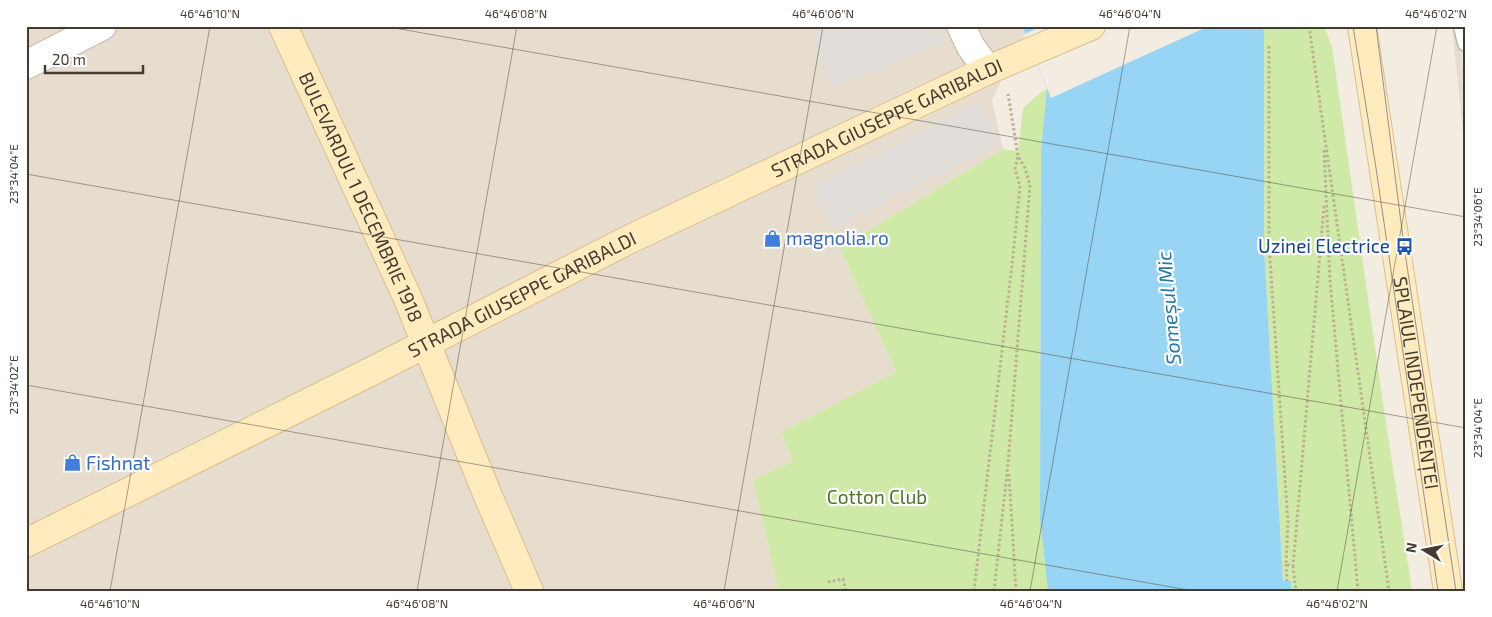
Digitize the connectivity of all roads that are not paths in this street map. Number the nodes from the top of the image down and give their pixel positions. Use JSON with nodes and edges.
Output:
{"nodes":[{"id":1,"x":102,"y":26,"type":"edge"},
{"id":2,"x":283,"y":26,"type":"edge"},
{"id":3,"x":961,"y":26,"type":"edge"},
{"id":4,"x":1091,"y":26,"type":"edge"},
{"id":5,"x":1362,"y":26,"type":"edge"},
{"id":6,"x":1462,"y":26,"type":"edge"},
{"id":7,"x":1466,"y":43,"type":"edge"},
{"id":8,"x":26,"y":65,"type":"edge"},
{"id":9,"x":998,"y":79,"type":"junction"},
{"id":10,"x":426,"y":344,"type":"junction"},
{"id":11,"x":26,"y":543,"type":"edge"},
{"id":12,"x":529,"y":591,"type":"edge"},
{"id":13,"x":1448,"y":591,"type":"edge"}],
"edges":[{"from":1,"to":8,"type":"street"},
{"from":2,"to":10,"type":"main road","name":"BULEVARDUL 1 DECEMBRIE 1918"},
{"from":3,"to":9,"type":"street"},
{"from":4,"to":9,"type":"main road","name":"STRADA GIUSEPPE GARIBALDI"},
{"from":5,"to":13,"type":"main road","name":"SPLAIUL INDEPENDENȚEI"},
{"from":6,"to":7,"type":"lane"},
{"from":9,"to":10,"type":"main road","name":"STRADA GIUSEPPE GARIBALDI"},
{"from":10,"to":11,"type":"main road","name":"STRADA GIUSEPPE GARIBALDI"},
{"from":10,"to":12,"type":"main road","name":"BULEVARDUL 1 DECEMBRIE 1918"}]}
